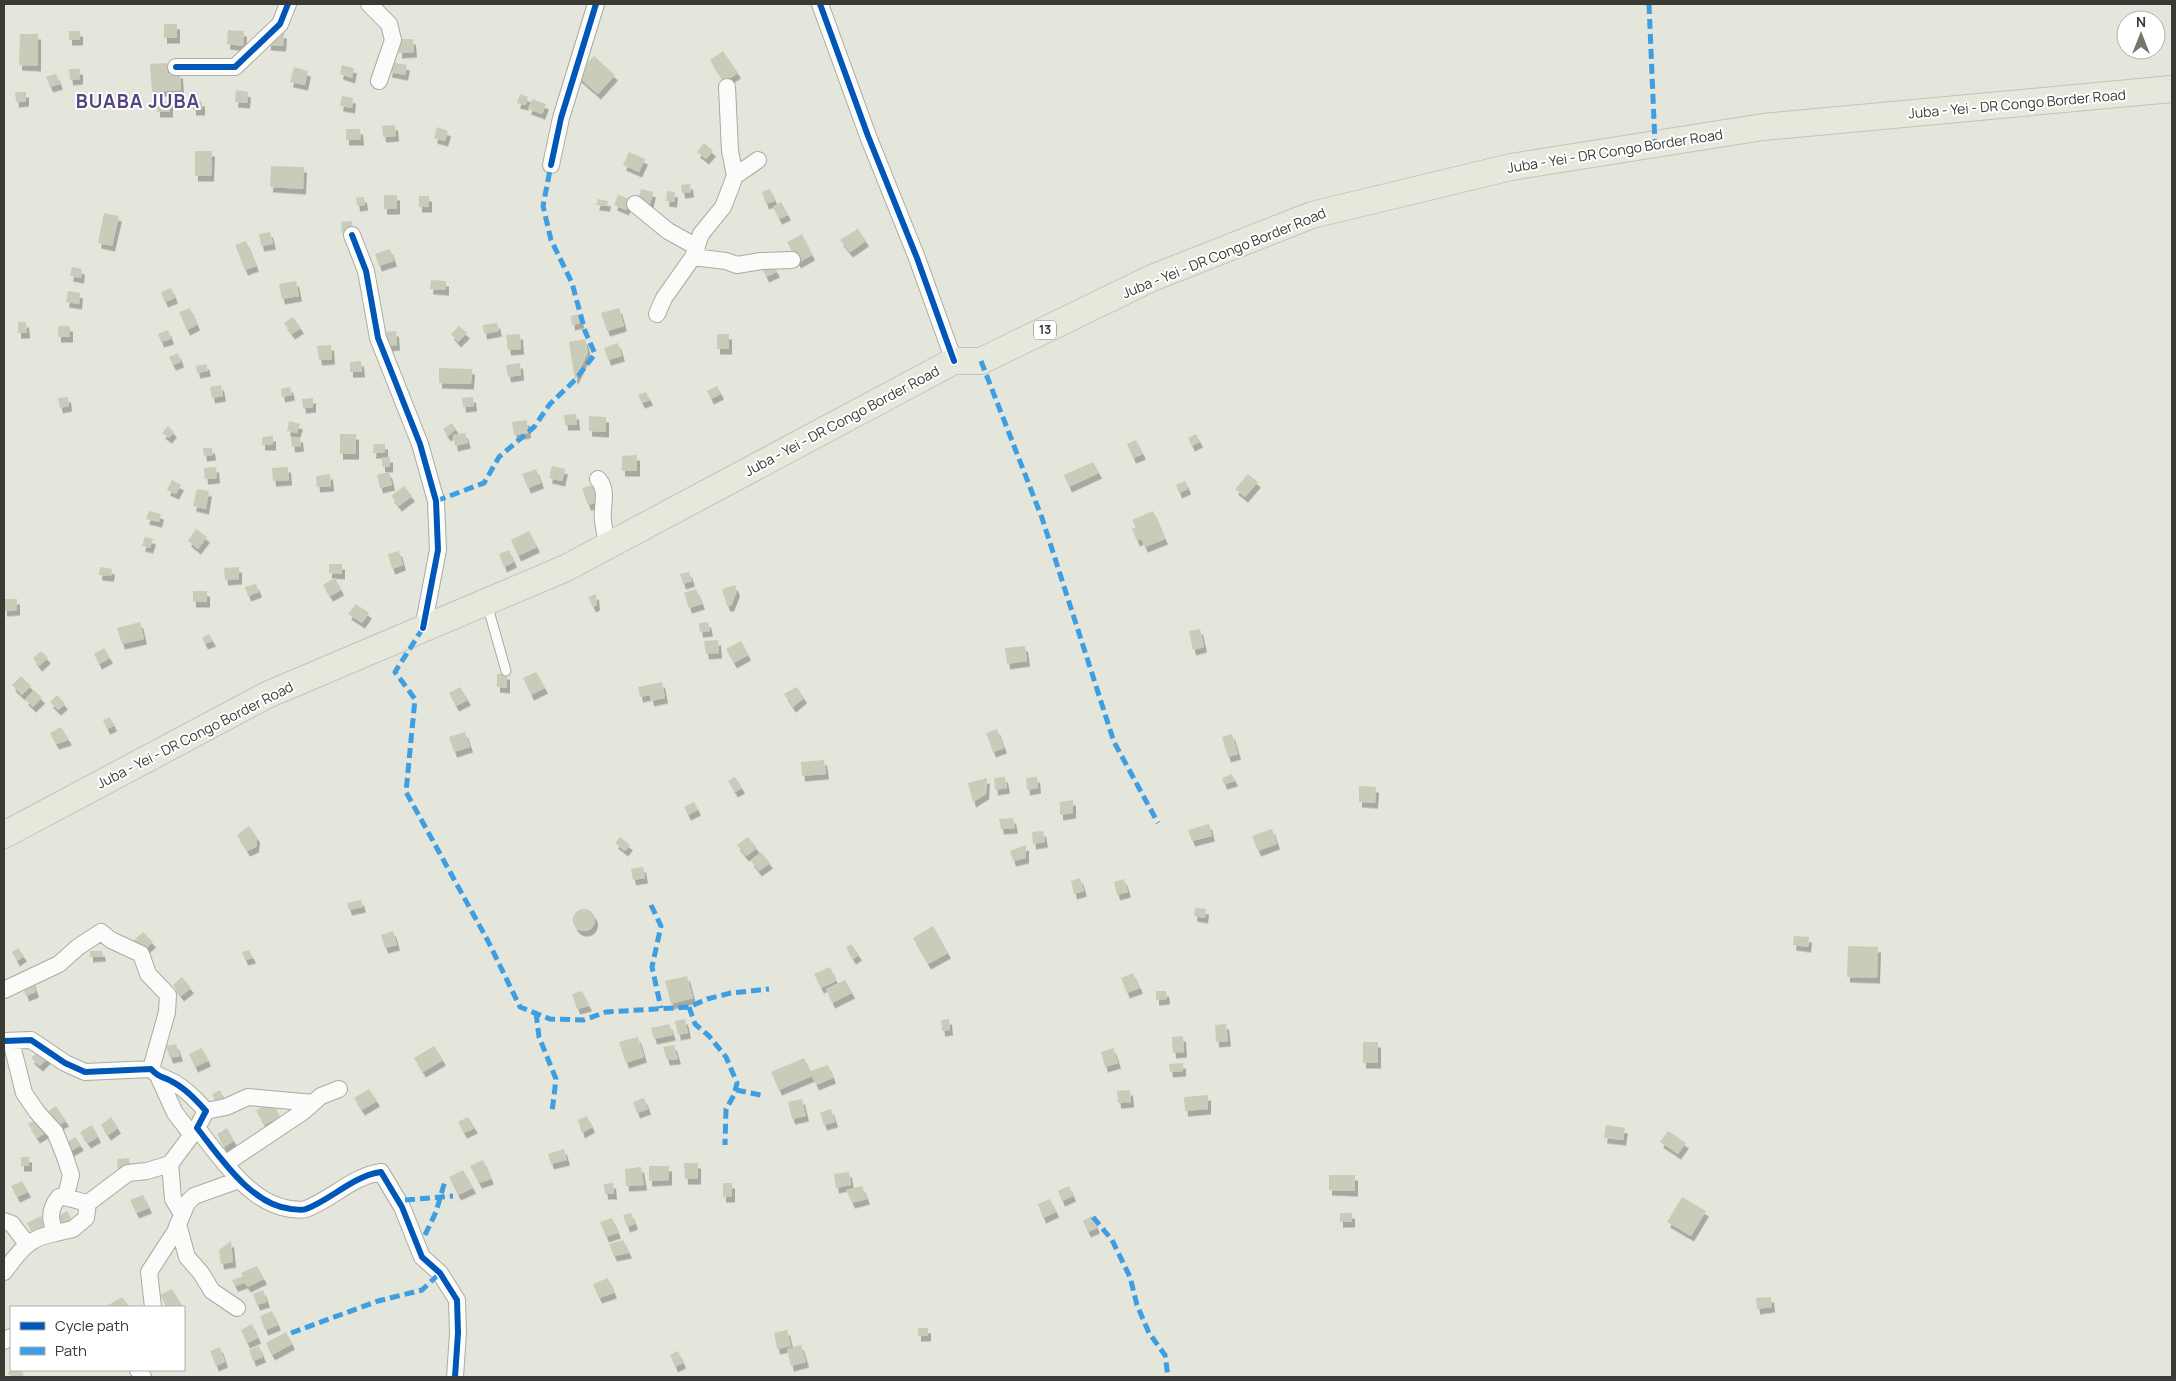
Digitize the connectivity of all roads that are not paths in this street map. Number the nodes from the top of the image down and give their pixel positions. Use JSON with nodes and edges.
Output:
{"nodes":[{"id":1,"x":288,"y":4,"type":"edge"},
{"id":2,"x":369,"y":4,"type":"edge"},
{"id":3,"x":596,"y":4,"type":"edge"},
{"id":4,"x":820,"y":4,"type":"edge"},
{"id":5,"x":176,"y":67,"type":"dead end"},
{"id":6,"x":379,"y":81,"type":"dead end"},
{"id":7,"x":727,"y":87,"type":"dead end"},
{"id":8,"x":2172,"y":89,"type":"edge"},
{"id":9,"x":758,"y":160,"type":"dead end"},
{"id":10,"x":551,"y":164,"type":"dead end"},
{"id":11,"x":735,"y":176,"type":"junction"},
{"id":12,"x":635,"y":204,"type":"dead end"},
{"id":13,"x":352,"y":235,"type":"dead end"},
{"id":14,"x":695,"y":252,"type":"junction"},
{"id":15,"x":792,"y":260,"type":"dead end"},
{"id":16,"x":657,"y":314,"type":"dead end"},
{"id":17,"x":954,"y":361,"type":"junction"},
{"id":18,"x":598,"y":479,"type":"dead end"},
{"id":19,"x":608,"y":546,"type":"junction"},
{"id":20,"x":486,"y":602,"type":"junction"},
{"id":21,"x":423,"y":628,"type":"junction"},
{"id":22,"x":506,"y":670,"type":"dead end"},
{"id":23,"x":4,"y":835,"type":"edge"},
{"id":24,"x":4,"y":990,"type":"edge"},
{"id":25,"x":7,"y":1041,"type":"edge"},
{"id":26,"x":155,"y":1073,"type":"junction"},
{"id":27,"x":339,"y":1089,"type":"dead end"},
{"id":28,"x":313,"y":1103,"type":"junction"},
{"id":29,"x":206,"y":1111,"type":"junction"},
{"id":30,"x":195,"y":1132,"type":"junction"},
{"id":31,"x":170,"y":1164,"type":"junction"},
{"id":32,"x":226,"y":1164,"type":"junction"},
{"id":33,"x":239,"y":1180,"type":"junction"},
{"id":34,"x":66,"y":1196,"type":"junction"},
{"id":35,"x":88,"y":1203,"type":"junction"},
{"id":36,"x":180,"y":1219,"type":"junction"},
{"id":37,"x":4,"y":1221,"type":"edge"},
{"id":38,"x":56,"y":1233,"type":"junction"},
{"id":39,"x":27,"y":1244,"type":"junction"},
{"id":40,"x":4,"y":1272,"type":"edge"},
{"id":41,"x":153,"y":1306,"type":"edge"},
{"id":42,"x":238,"y":1308,"type":"dead end"},
{"id":43,"x":455,"y":1377,"type":"edge"}],
"edges":[{"from":1,"to":5,"type":"street"},
{"from":2,"to":6,"type":"street"},
{"from":3,"to":10,"type":"street"},
{"from":4,"to":17,"type":"street"},
{"from":7,"to":11,"type":"street"},
{"from":8,"to":17,"type":"main road","name":"Juba - Yei - DR Congo Border Road","number":"13"},
{"from":9,"to":11,"type":"street"},
{"from":11,"to":14,"type":"street"},
{"from":12,"to":14,"type":"street"},
{"from":13,"to":21,"type":"street"},
{"from":14,"to":15,"type":"street"},
{"from":14,"to":16,"type":"street"},
{"from":17,"to":19,"type":"main road","name":"Juba - Yei - DR Congo Border Road","number":"13"},
{"from":18,"to":19,"type":"street"},
{"from":19,"to":20,"type":"main road","name":"Juba - Yei - DR Congo Border Road","number":"13"},
{"from":20,"to":21,"type":"main road","name":"Juba - Yei - DR Congo Border Road","number":"13"},
{"from":20,"to":22,"type":"lane"},
{"from":21,"to":23,"type":"main road","name":"Juba - Yei - DR Congo Border Road","number":"13"},
{"from":24,"to":26,"type":"street"},
{"from":25,"to":26,"type":"street"},
{"from":25,"to":34,"type":"street"},
{"from":26,"to":29,"type":"street"},
{"from":26,"to":30,"type":"street"},
{"from":27,"to":28,"type":"street"},
{"from":28,"to":29,"type":"street"},
{"from":28,"to":32,"type":"street"},
{"from":29,"to":30,"type":"street"},
{"from":30,"to":31,"type":"street"},
{"from":30,"to":32,"type":"street"},
{"from":31,"to":35,"type":"street"},
{"from":31,"to":36,"type":"street"},
{"from":32,"to":33,"type":"street"},
{"from":33,"to":36,"type":"street"},
{"from":33,"to":43,"type":"street"},
{"from":34,"to":35,"type":"street"},
{"from":34,"to":38,"type":"street"},
{"from":35,"to":38,"type":"street"},
{"from":36,"to":41,"type":"street"},
{"from":36,"to":42,"type":"street"},
{"from":37,"to":39,"type":"street"},
{"from":38,"to":39,"type":"street"},
{"from":39,"to":40,"type":"street"}]}
